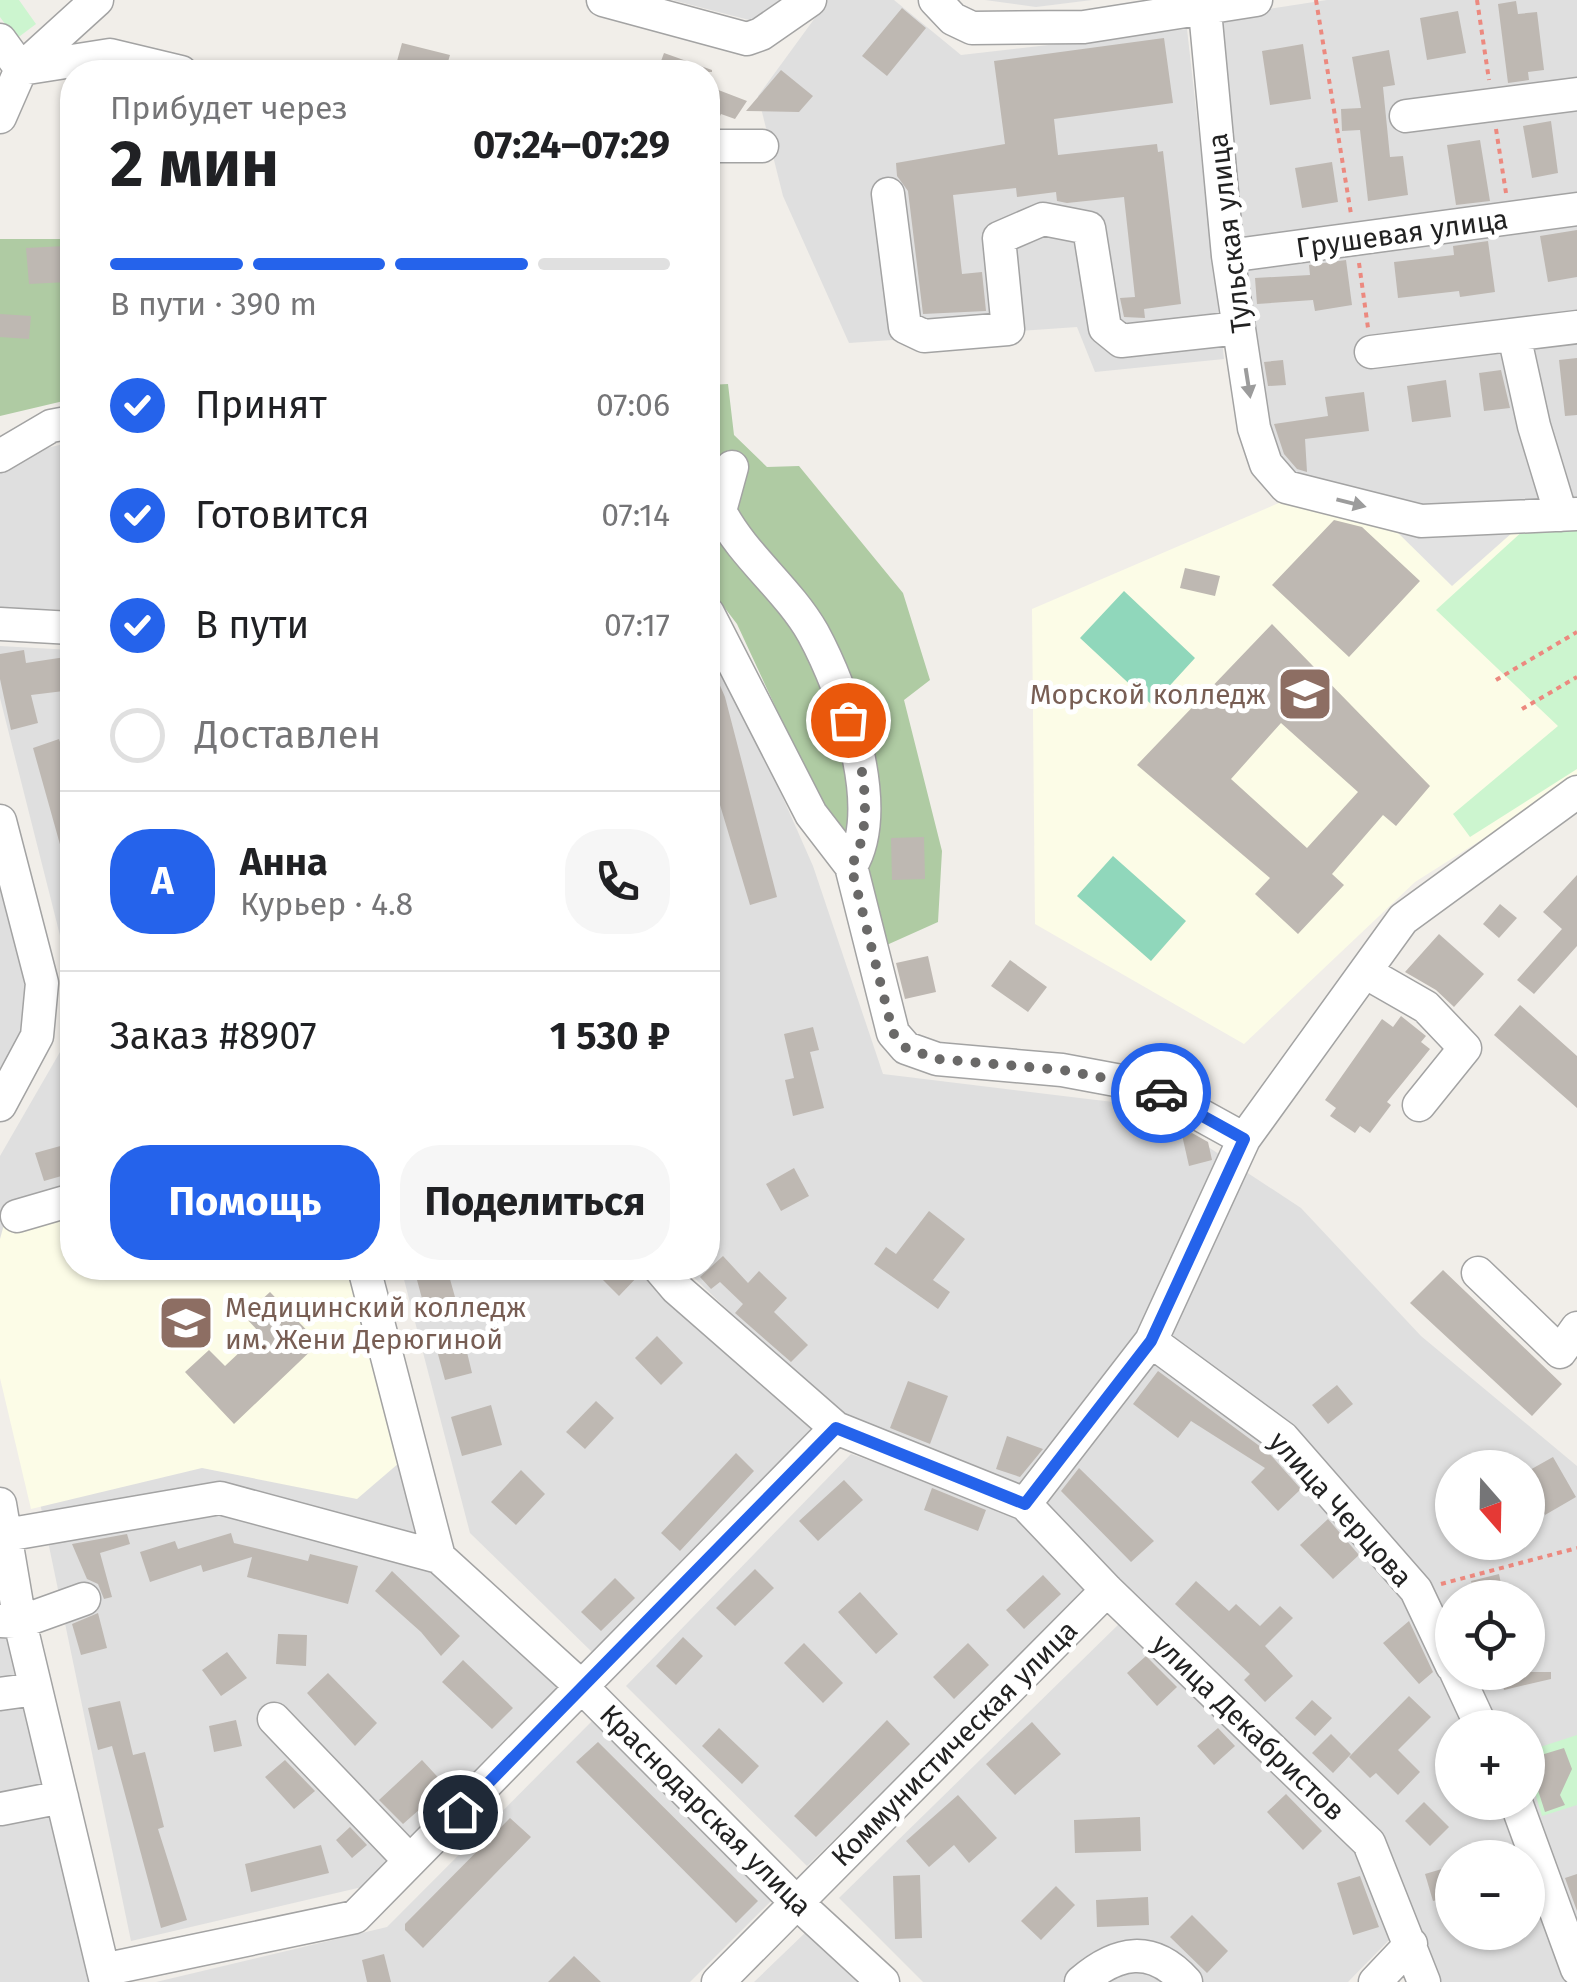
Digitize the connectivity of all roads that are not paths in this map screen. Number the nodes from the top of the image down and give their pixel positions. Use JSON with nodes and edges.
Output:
{"nodes":[{"id":1,"x":97,"y":0,"type":"edge"},
{"id":2,"x":603,"y":0,"type":"edge"},
{"id":3,"x":698,"y":0,"type":"edge"},
{"id":4,"x":810,"y":0,"type":"edge"},
{"id":5,"x":935,"y":0,"type":"edge"},
{"id":6,"x":1256,"y":0,"type":"edge"},
{"id":7,"x":1205,"y":4,"type":"edge"},
{"id":8,"x":725,"y":33,"type":"junction"},
{"id":9,"x":0,"y":40,"type":"edge"},
{"id":10,"x":75,"y":60,"type":"edge"},
{"id":11,"x":131,"y":60,"type":"edge"},
{"id":12,"x":60,"y":62,"type":"edge"},
{"id":13,"x":20,"y":68,"type":"junction"},
{"id":14,"x":1577,"y":94,"type":"edge"},
{"id":15,"x":0,"y":116,"type":"edge"},
{"id":16,"x":1406,"y":116,"type":"dead end"},
{"id":17,"x":720,"y":146,"type":"edge"},
{"id":18,"x":762,"y":146,"type":"dead end"},
{"id":19,"x":888,"y":194,"type":"dead end"},
{"id":20,"x":1577,"y":209,"type":"edge"},
{"id":21,"x":1228,"y":256,"type":"junction"},
{"id":22,"x":1240,"y":328,"type":"junction"},
{"id":23,"x":1577,"y":328,"type":"edge"},
{"id":24,"x":1514,"y":336,"type":"junction"},
{"id":25,"x":1371,"y":352,"type":"road end"},
{"id":26,"x":60,"y":424,"type":"edge"},
{"id":27,"x":0,"y":456,"type":"edge"},
{"id":28,"x":732,"y":466,"type":"dead end"},
{"id":29,"x":1569,"y":514,"type":"edge"},
{"id":30,"x":0,"y":624,"type":"edge"},
{"id":31,"x":60,"y":627,"type":"edge"},
{"id":32,"x":720,"y":636,"type":"edge"},
{"id":33,"x":1577,"y":792,"type":"edge"},
{"id":34,"x":0,"y":821,"type":"edge"},
{"id":35,"x":851,"y":866,"type":"junction"},
{"id":36,"x":1366,"y":972,"type":"junction"},
{"id":37,"x":0,"y":1105,"type":"edge"},
{"id":38,"x":1419,"y":1105,"type":"dead end"},
{"id":39,"x":1244,"y":1139,"type":"junction"},
{"id":40,"x":60,"y":1203,"type":"edge"},
{"id":41,"x":17,"y":1216,"type":"dead end"},
{"id":42,"x":1478,"y":1273,"type":"dead end"},
{"id":43,"x":367,"y":1280,"type":"edge"},
{"id":44,"x":669,"y":1280,"type":"edge"},
{"id":45,"x":1577,"y":1328,"type":"edge"},
{"id":46,"x":1151,"y":1341,"type":"junction"},
{"id":47,"x":836,"y":1428,"type":"junction"},
{"id":48,"x":1025,"y":1504,"type":"junction"},
{"id":49,"x":1,"y":1525,"type":"edge"},
{"id":50,"x":439,"y":1557,"type":"junction"},
{"id":51,"x":1107,"y":1590,"type":"junction"},
{"id":52,"x":84,"y":1598,"type":"dead end"},
{"id":53,"x":10,"y":1622,"type":"edge"},
{"id":54,"x":1435,"y":1630,"type":"edge"},
{"id":55,"x":36,"y":1689,"type":"junction"},
{"id":56,"x":584,"y":1689,"type":"junction"},
{"id":57,"x":0,"y":1694,"type":"edge"},
{"id":58,"x":274,"y":1719,"type":"dead end"},
{"id":59,"x":62,"y":1797,"type":"junction"},
{"id":60,"x":1,"y":1808,"type":"edge"},
{"id":61,"x":1523,"y":1820,"type":"edge"},
{"id":62,"x":410,"y":1862,"type":"junction"},
{"id":63,"x":794,"y":1901,"type":"junction"},
{"id":64,"x":1410,"y":1944,"type":"junction"},
{"id":65,"x":1577,"y":1970,"type":"edge"},
{"id":66,"x":104,"y":1976,"type":"edge"},
{"id":67,"x":718,"y":1982,"type":"edge"},
{"id":68,"x":883,"y":1982,"type":"edge"},
{"id":69,"x":1081,"y":1982,"type":"edge"},
{"id":70,"x":1186,"y":1982,"type":"edge"},
{"id":71,"x":1375,"y":1982,"type":"edge"},
{"id":72,"x":1424,"y":1982,"type":"edge"}],
"edges":[{"from":1,"to":13,"type":"street"},
{"from":2,"to":8,"type":"street"},
{"from":3,"to":8,"type":"street"},
{"from":4,"to":8,"type":"street"},
{"from":5,"to":7,"type":"street"},
{"from":6,"to":7,"type":"street"},
{"from":7,"to":21,"type":"street","name":"Тульская улица"},
{"from":9,"to":13,"type":"street"},
{"from":10,"to":11,"type":"street"},
{"from":12,"to":13,"type":"street"},
{"from":13,"to":15,"type":"street"},
{"from":14,"to":16,"type":"street"},
{"from":17,"to":18,"type":"street"},
{"from":19,"to":22,"type":"street"},
{"from":20,"to":21,"type":"street","name":"Грушевая улица"},
{"from":21,"to":22,"type":"street","name":"Тульская улица"},
{"from":22,"to":29,"type":"street","name":"Тульская улица","one_way":true},
{"from":23,"to":24,"type":"street"},
{"from":24,"to":25,"type":"street"},
{"from":24,"to":29,"type":"street"},
{"from":26,"to":27,"type":"street"},
{"from":28,"to":35,"type":"street"},
{"from":30,"to":31,"type":"street"},
{"from":32,"to":35,"type":"street"},
{"from":33,"to":36,"type":"street"},
{"from":34,"to":37,"type":"street"},
{"from":35,"to":39,"type":"street"},
{"from":36,"to":38,"type":"street"},
{"from":36,"to":39,"type":"street"},
{"from":39,"to":46,"type":"street"},
{"from":40,"to":41,"type":"street"},
{"from":42,"to":45,"type":"street"},
{"from":43,"to":50,"type":"street"},
{"from":44,"to":47,"type":"street","name":"улица Декабристов"},
{"from":46,"to":48,"type":"street"},
{"from":46,"to":54,"type":"street","name":"улица Черцова"},
{"from":47,"to":48,"type":"street","name":"улица Декабристов"},
{"from":47,"to":56,"type":"street"},
{"from":48,"to":51,"type":"street","name":"улица Декабристов"},
{"from":49,"to":50,"type":"street"},
{"from":49,"to":53,"type":"street"},
{"from":50,"to":56,"type":"street","name":"Краснодарская улица"},
{"from":51,"to":63,"type":"street","name":"Коммунистическая улица"},
{"from":51,"to":64,"type":"street","name":"улица Декабристов"},
{"from":52,"to":53,"type":"street"},
{"from":53,"to":55,"type":"street"},
{"from":55,"to":57,"type":"street"},
{"from":55,"to":59,"type":"street"},
{"from":56,"to":62,"type":"street"},
{"from":56,"to":63,"type":"street","name":"Краснодарская улица"},
{"from":58,"to":62,"type":"street"},
{"from":59,"to":60,"type":"street"},
{"from":59,"to":66,"type":"street"},
{"from":61,"to":65,"type":"street"},
{"from":62,"to":66,"type":"street"},
{"from":63,"to":67,"type":"street","name":"Коммунистическая улица"},
{"from":63,"to":68,"type":"street","name":"Краснодарская улица"},
{"from":64,"to":71,"type":"street"},
{"from":64,"to":72,"type":"street","name":"улица Декабристов"},
{"from":69,"to":70,"type":"street"}]}
